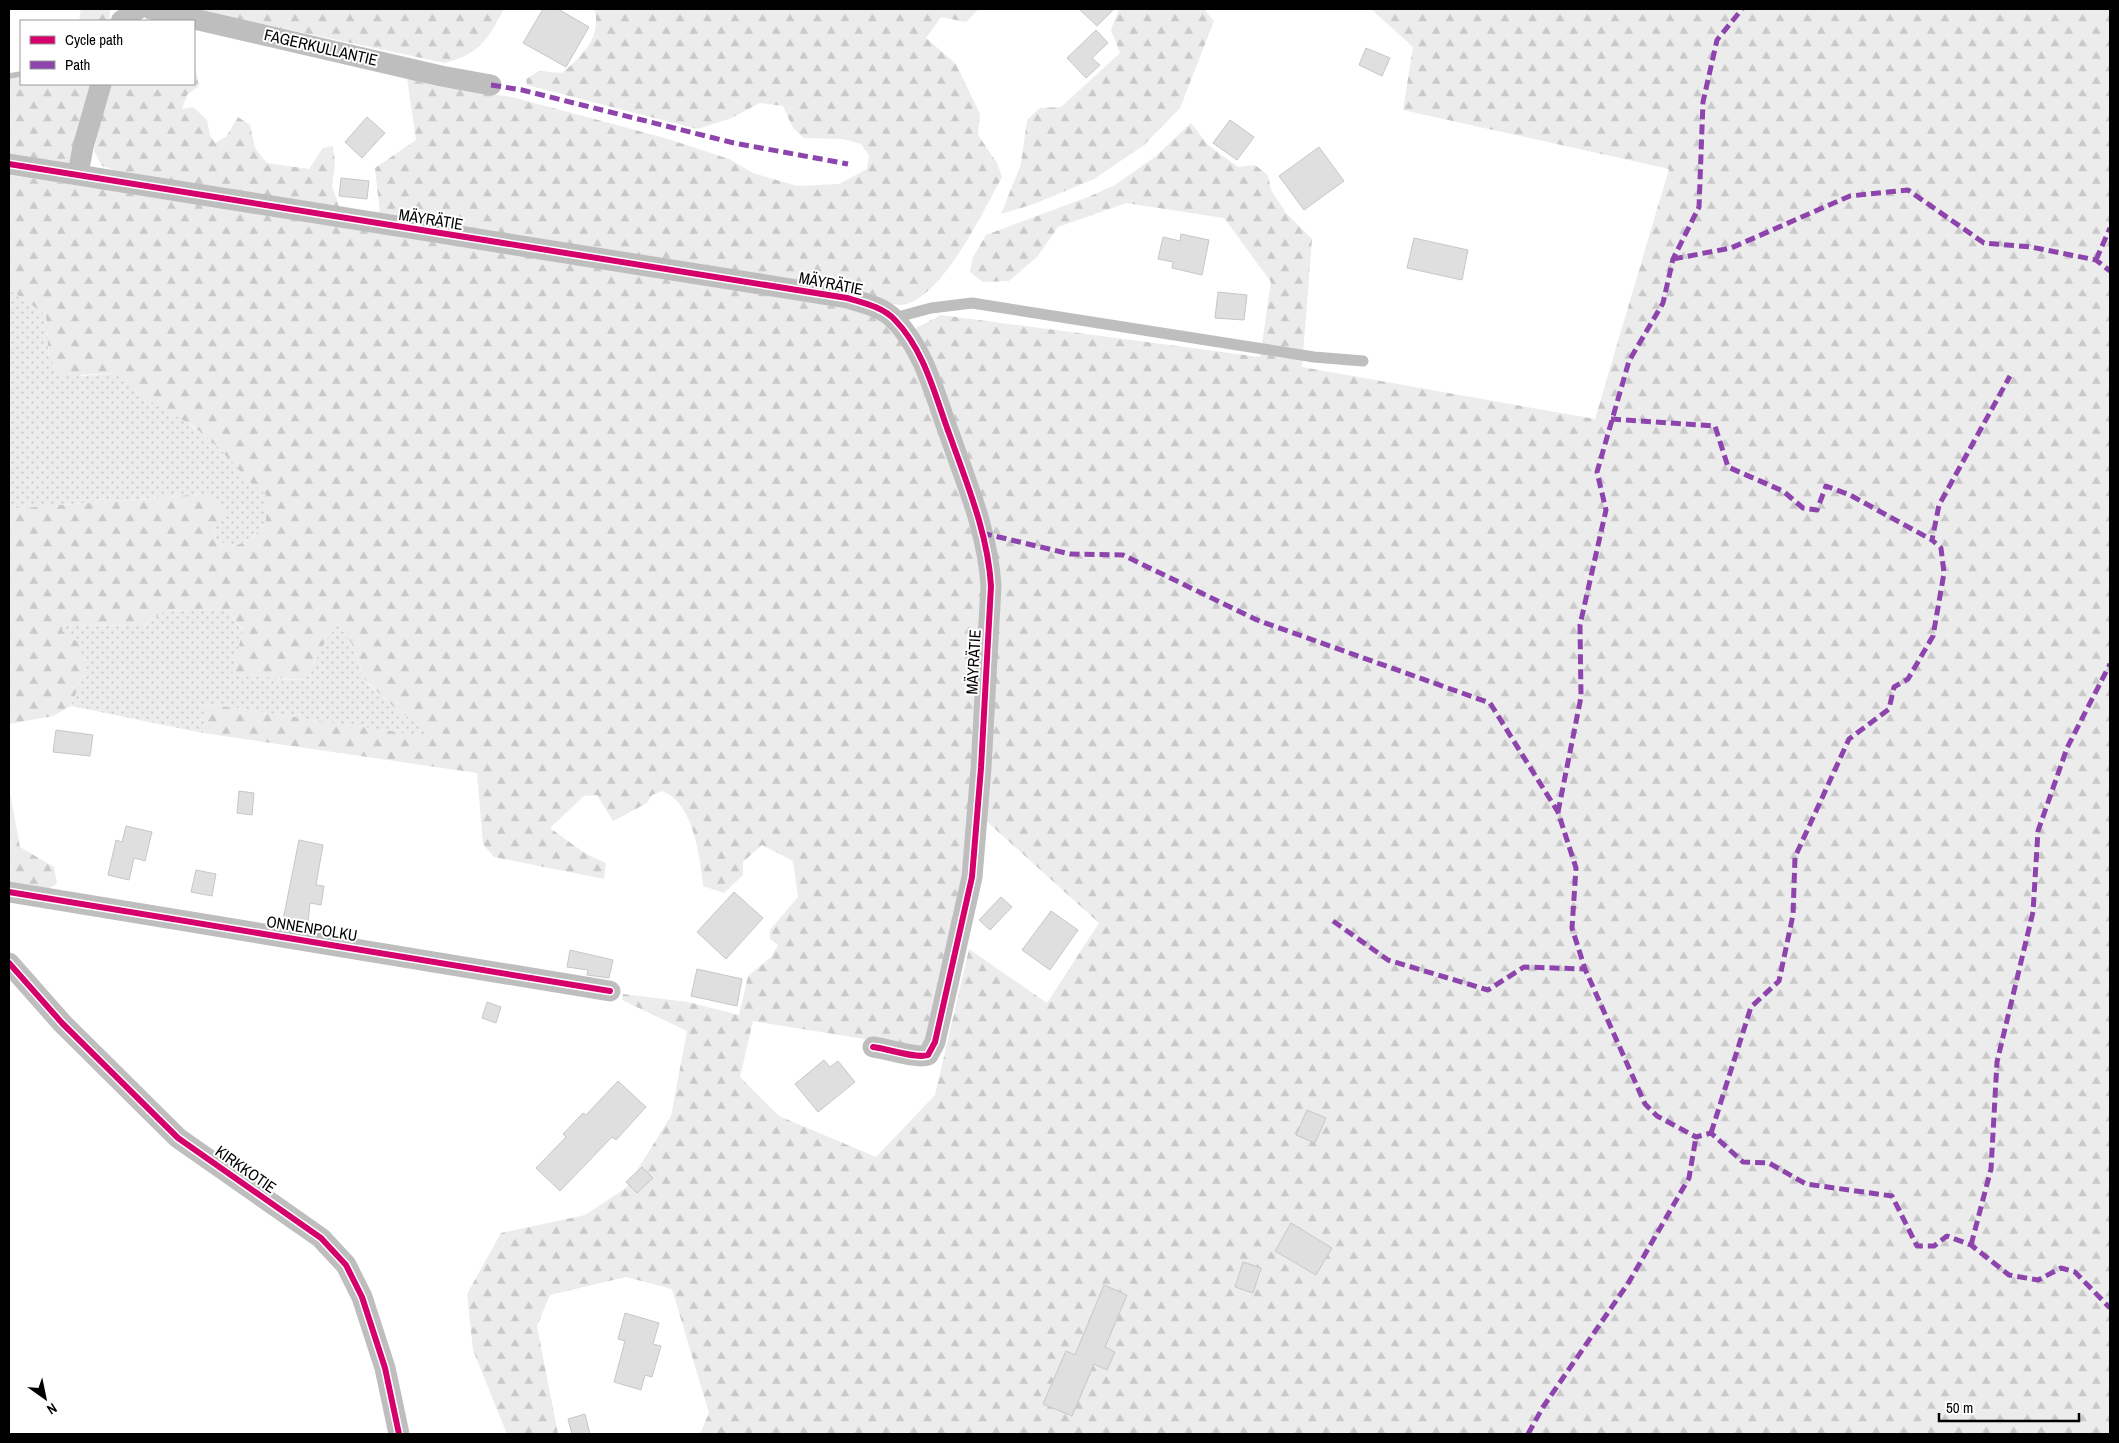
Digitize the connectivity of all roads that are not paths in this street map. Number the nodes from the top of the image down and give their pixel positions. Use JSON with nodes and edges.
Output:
{"nodes":[{"id":1,"x":138,"y":9,"type":"edge"},
{"id":2,"x":151,"y":9,"type":"edge"},
{"id":3,"x":122,"y":20,"type":"edge"},
{"id":4,"x":101,"y":85,"type":"edge"},
{"id":5,"x":491,"y":85,"type":"dead end"},
{"id":6,"x":9,"y":164,"type":"edge"},
{"id":7,"x":78,"y":174,"type":"junction"},
{"id":8,"x":894,"y":318,"type":"junction"},
{"id":9,"x":1363,"y":361,"type":"dead end"},
{"id":10,"x":9,"y":892,"type":"edge"},
{"id":11,"x":9,"y":963,"type":"edge"},
{"id":12,"x":610,"y":991,"type":"dead end"},
{"id":13,"x":873,"y":1047,"type":"dead end"},
{"id":14,"x":399,"y":1434,"type":"edge"}],
"edges":[{"from":1,"to":3,"type":"street"},
{"from":2,"to":5,"type":"street","name":"FAGERKULLANTIE"},
{"from":4,"to":7,"type":"street"},
{"from":6,"to":7,"type":"street","name":"MÄYRÄTIE"},
{"from":7,"to":8,"type":"street","name":"MÄYRÄTIE"},
{"from":8,"to":9,"type":"lane"},
{"from":8,"to":13,"type":"street","name":"MÄYRÄTIE"},
{"from":10,"to":12,"type":"street","name":"ONNENPOLKU"},
{"from":11,"to":14,"type":"street","name":"KIRKKOTIE"}]}
